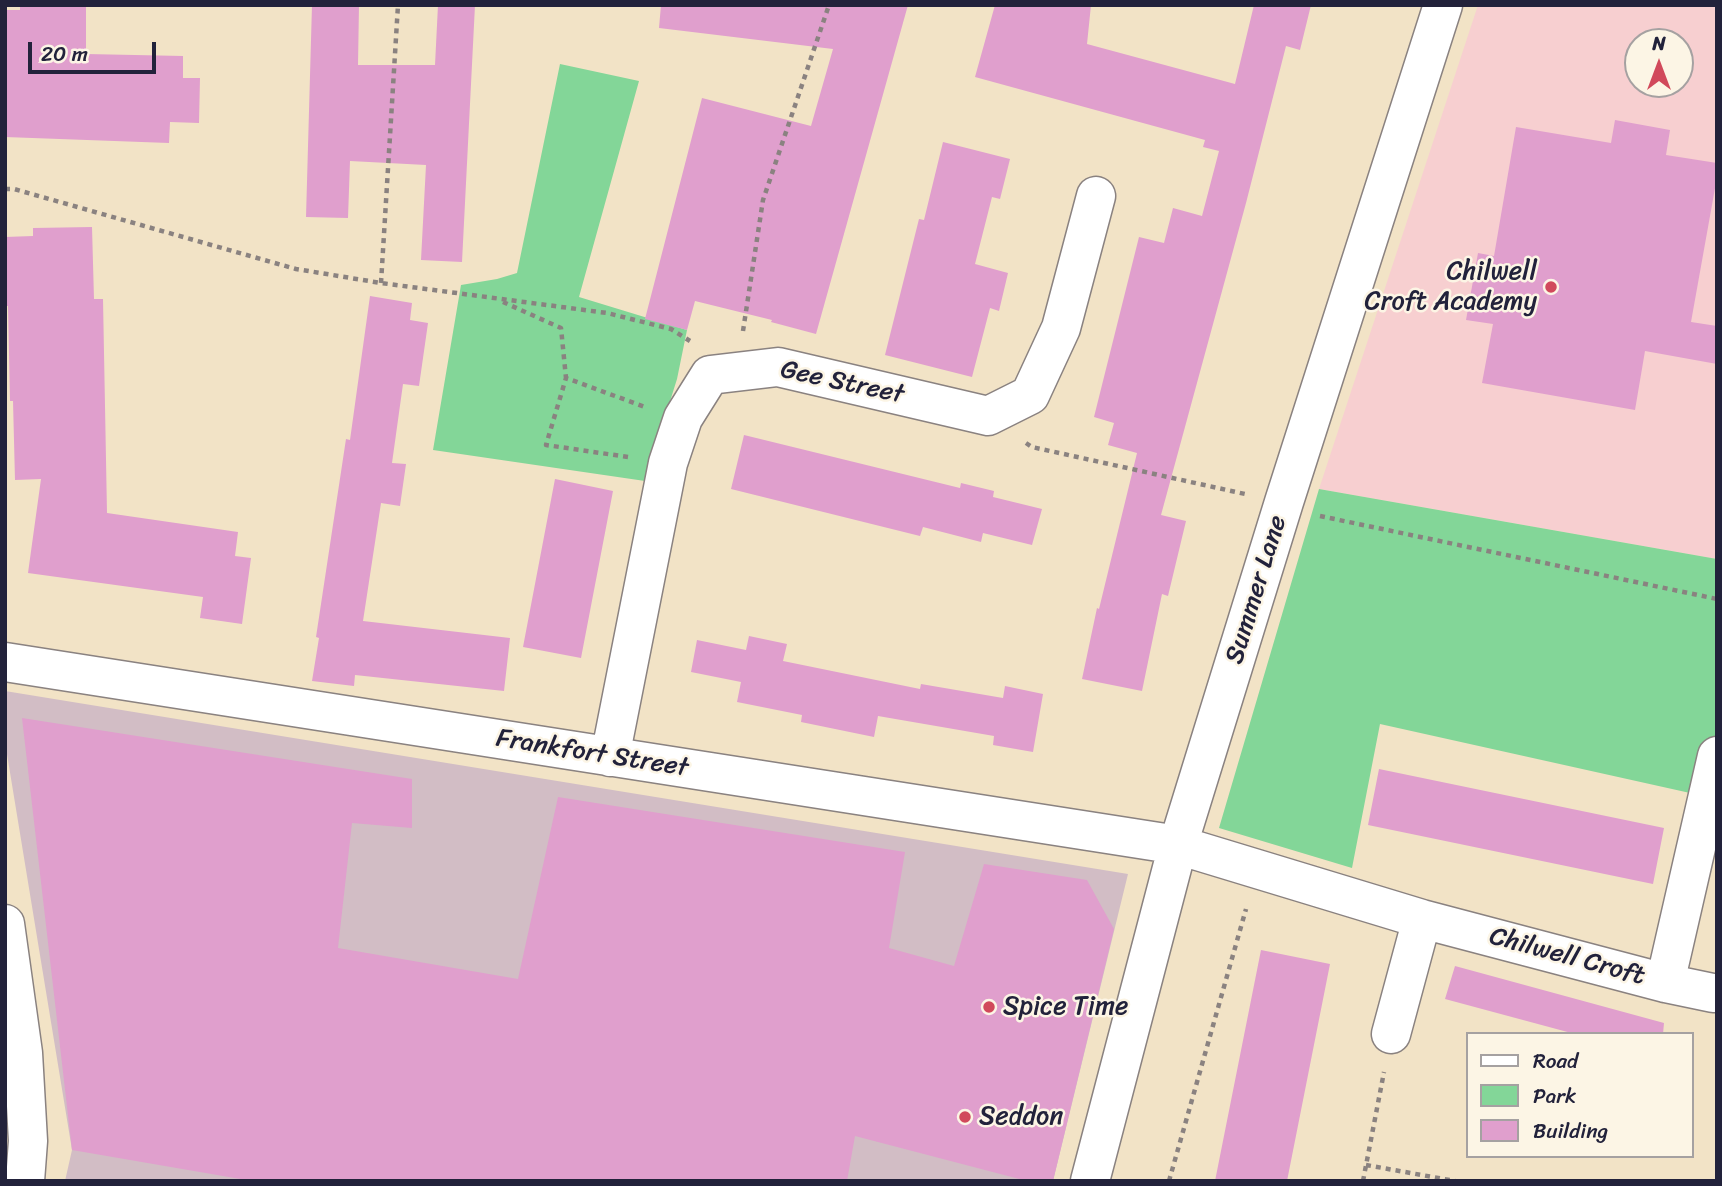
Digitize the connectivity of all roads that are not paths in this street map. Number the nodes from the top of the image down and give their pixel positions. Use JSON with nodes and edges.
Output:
{"nodes":[{"id":1,"x":1443,"y":5,"type":"edge"},
{"id":2,"x":1096,"y":196,"type":"dead end"},
{"id":3,"x":5,"y":662,"type":"edge"},
{"id":4,"x":610,"y":757,"type":"junction"},
{"id":5,"x":1717,"y":757,"type":"edge"},
{"id":6,"x":1178,"y":845,"type":"junction"},
{"id":7,"x":1422,"y":919,"type":"junction"},
{"id":8,"x":5,"y":924,"type":"edge"},
{"id":9,"x":1665,"y":983,"type":"junction"},
{"id":10,"x":1713,"y":993,"type":"dead end"},
{"id":11,"x":1391,"y":1034,"type":"road end"},
{"id":12,"x":5,"y":1179,"type":"edge"},
{"id":13,"x":14,"y":1181,"type":"edge"},
{"id":14,"x":25,"y":1181,"type":"edge"},
{"id":15,"x":1090,"y":1181,"type":"edge"}],
"edges":[{"from":1,"to":6,"type":"street","name":"Summer Lane"},
{"from":2,"to":4,"type":"street","name":"Gee Street"},
{"from":3,"to":4,"type":"street","name":"Frankfort Street"},
{"from":4,"to":6,"type":"street","name":"Frankfort Street"},
{"from":5,"to":9,"type":"street"},
{"from":6,"to":7,"type":"street","name":"Chilwell Croft"},
{"from":6,"to":15,"type":"street","name":"Summer Lane"},
{"from":7,"to":9,"type":"street","name":"Chilwell Croft"},
{"from":7,"to":11,"type":"street"},
{"from":8,"to":14,"type":"street"},
{"from":9,"to":10,"type":"street","name":"Chilwell Croft"},
{"from":12,"to":13,"type":"street"}]}
